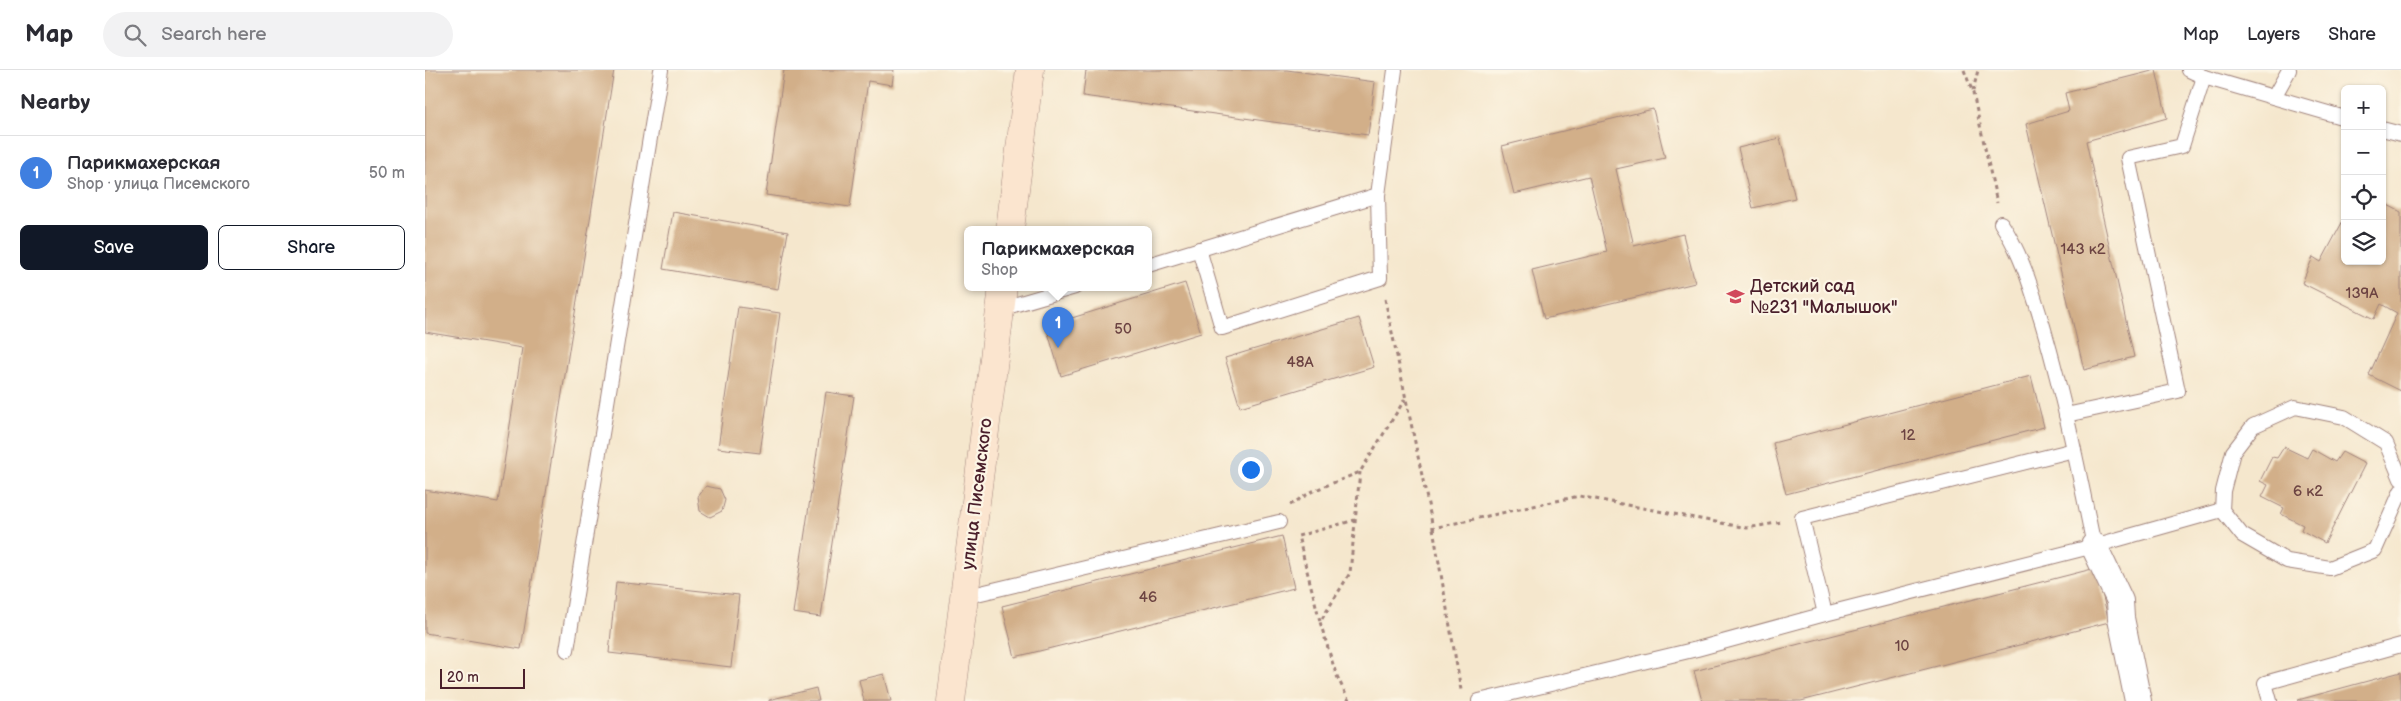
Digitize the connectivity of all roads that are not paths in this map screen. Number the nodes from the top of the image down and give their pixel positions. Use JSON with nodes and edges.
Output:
{"nodes":[{"id":1,"x":661,"y":70,"type":"edge"},
{"id":2,"x":1030,"y":70,"type":"edge"},
{"id":3,"x":1395,"y":70,"type":"edge"},
{"id":4,"x":2189,"y":70,"type":"edge"},
{"id":5,"x":2289,"y":70,"type":"edge"},
{"id":6,"x":2204,"y":77,"type":"junction"},
{"id":7,"x":2274,"y":97,"type":"junction"},
{"id":8,"x":2341,"y":117,"type":"edge"},
{"id":9,"x":2386,"y":130,"type":"edge"},
{"id":10,"x":2401,"y":134,"type":"edge"},
{"id":11,"x":1378,"y":195,"type":"junction"},
{"id":12,"x":2001,"y":223,"type":"road end"},
{"id":13,"x":1010,"y":226,"type":"edge"},
{"id":14,"x":1199,"y":249,"type":"junction"},
{"id":15,"x":1152,"y":264,"type":"edge"},
{"id":16,"x":1048,"y":291,"type":"edge"},
{"id":17,"x":1001,"y":298,"type":"edge"},
{"id":18,"x":2066,"y":415,"type":"junction"},
{"id":19,"x":2074,"y":450,"type":"junction"},
{"id":20,"x":2401,"y":479,"type":"edge"},
{"id":21,"x":2401,"y":491,"type":"edge"},
{"id":22,"x":2221,"y":510,"type":"junction"},
{"id":23,"x":1279,"y":522,"type":"road end"},
{"id":24,"x":2095,"y":546,"type":"junction"},
{"id":25,"x":964,"y":598,"type":"junction"},
{"id":26,"x":1825,"y":614,"type":"junction"},
{"id":27,"x":2401,"y":645,"type":"edge"},
{"id":28,"x":567,"y":650,"type":"dead end"},
{"id":29,"x":951,"y":701,"type":"edge"},
{"id":30,"x":1479,"y":701,"type":"edge"},
{"id":31,"x":2138,"y":701,"type":"edge"},
{"id":32,"x":2270,"y":701,"type":"edge"}],
"edges":[{"from":1,"to":28,"type":"lane"},
{"from":2,"to":13,"type":"street"},
{"from":3,"to":11,"type":"lane"},
{"from":4,"to":6,"type":"lane"},
{"from":5,"to":7,"type":"lane"},
{"from":6,"to":7,"type":"lane"},
{"from":6,"to":18,"type":"lane"},
{"from":7,"to":8,"type":"lane"},
{"from":9,"to":10,"type":"lane"},
{"from":11,"to":14,"type":"lane"},
{"from":11,"to":14,"type":"lane"},
{"from":12,"to":18,"type":"lane"},
{"from":14,"to":15,"type":"lane"},
{"from":16,"to":17,"type":"lane"},
{"from":17,"to":25,"type":"street","name":"улица Писемского"},
{"from":18,"to":19,"type":"lane"},
{"from":19,"to":24,"type":"lane"},
{"from":19,"to":26,"type":"lane"},
{"from":20,"to":22,"type":"lane"},
{"from":21,"to":22,"type":"lane"},
{"from":22,"to":24,"type":"lane"},
{"from":23,"to":25,"type":"lane"},
{"from":24,"to":26,"type":"lane"},
{"from":24,"to":31,"type":"street"},
{"from":25,"to":29,"type":"street","name":"улица Писемского"},
{"from":26,"to":30,"type":"lane"},
{"from":27,"to":32,"type":"lane"}]}
